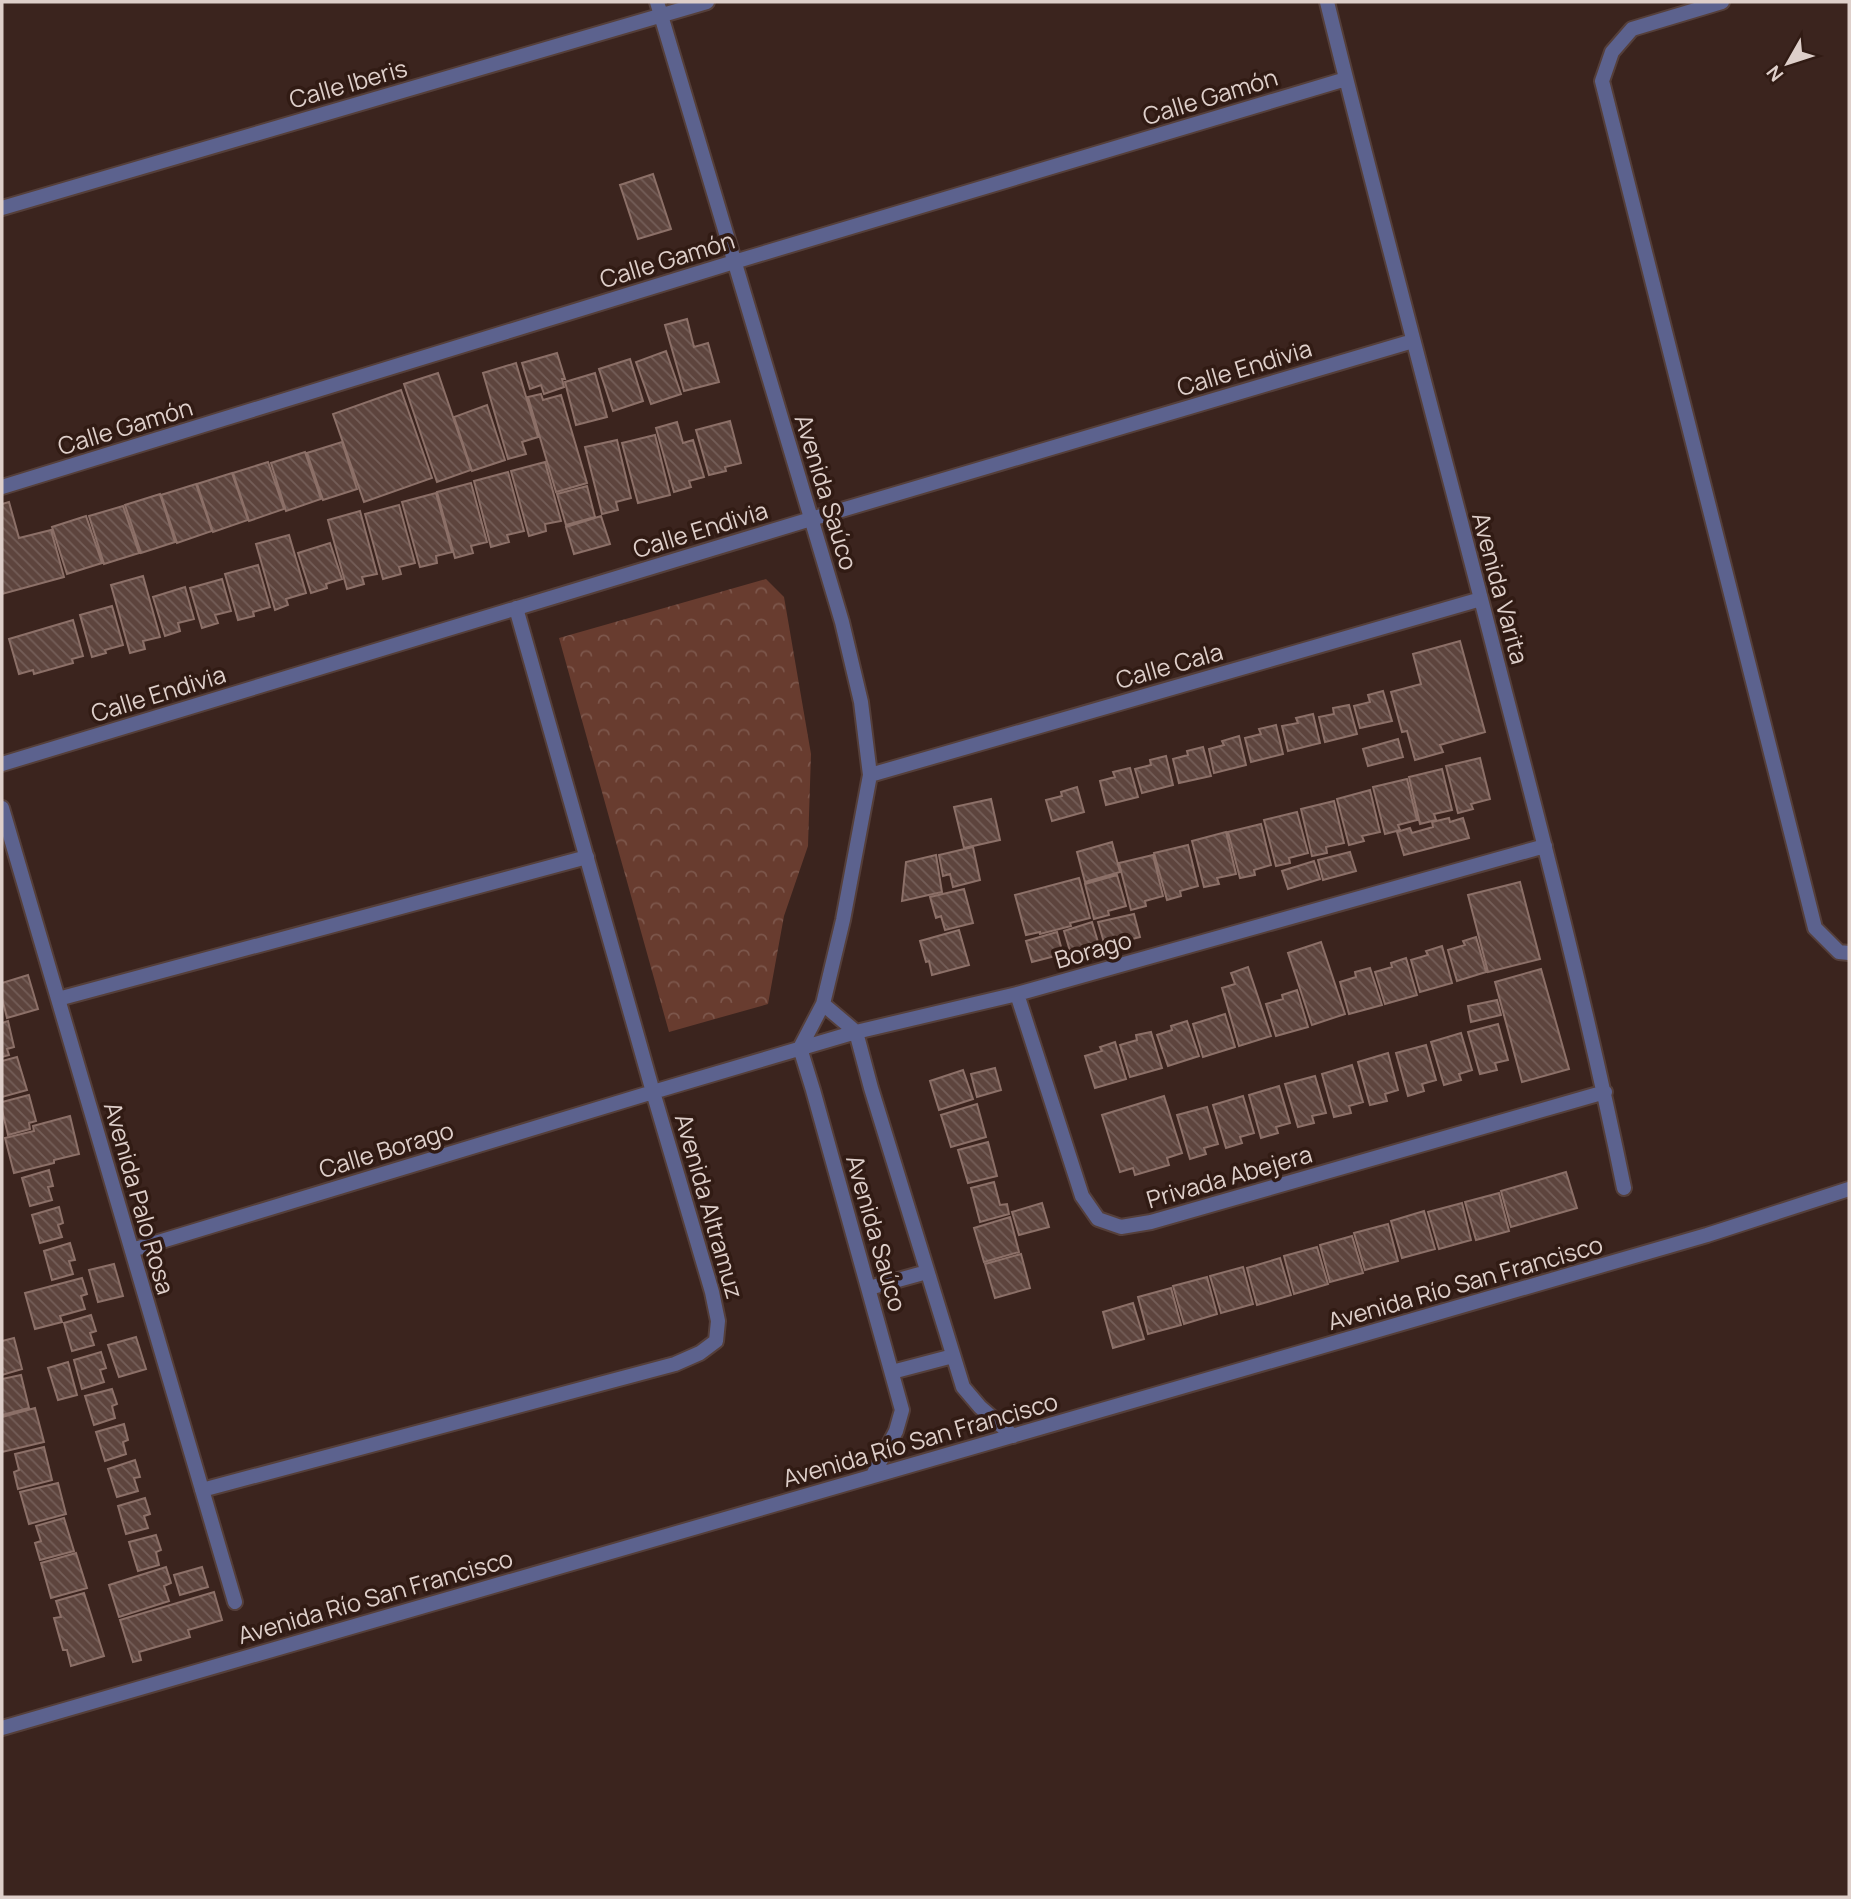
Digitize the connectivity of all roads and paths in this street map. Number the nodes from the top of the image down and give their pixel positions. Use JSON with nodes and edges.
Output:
{"nodes":[{"id":1,"x":707,"y":2,"type":"edge"},
{"id":2,"x":1327,"y":2,"type":"edge"},
{"id":3,"x":1722,"y":2,"type":"edge"},
{"id":4,"x":659,"y":9,"type":"edge"},
{"id":5,"x":1346,"y":79,"type":"junction"},
{"id":6,"x":2,"y":208,"type":"edge"},
{"id":7,"x":734,"y":262,"type":"junction"},
{"id":8,"x":1413,"y":341,"type":"junction"},
{"id":9,"x":2,"y":487,"type":"edge"},
{"id":10,"x":811,"y":519,"type":"junction"},
{"id":11,"x":1481,"y":599,"type":"junction"},
{"id":12,"x":516,"y":608,"type":"junction"},
{"id":13,"x":2,"y":764,"type":"edge"},
{"id":14,"x":870,"y":775,"type":"junction"},
{"id":15,"x":2,"y":808,"type":"edge"},
{"id":16,"x":1545,"y":846,"type":"junction"},
{"id":17,"x":587,"y":857,"type":"junction"},
{"id":18,"x":1849,"y":953,"type":"edge"},
{"id":19,"x":1017,"y":994,"type":"junction"},
{"id":20,"x":58,"y":999,"type":"junction"},
{"id":21,"x":823,"y":1004,"type":"junction"},
{"id":22,"x":856,"y":1032,"type":"junction"},
{"id":23,"x":800,"y":1048,"type":"junction"},
{"id":24,"x":653,"y":1092,"type":"junction"},
{"id":25,"x":1605,"y":1092,"type":"junction"},
{"id":26,"x":1624,"y":1188,"type":"dead end"},
{"id":27,"x":1849,"y":1189,"type":"edge"},
{"id":28,"x":132,"y":1251,"type":"junction"},
{"id":29,"x":927,"y":1272,"type":"junction"},
{"id":30,"x":869,"y":1288,"type":"junction"},
{"id":31,"x":953,"y":1356,"type":"junction"},
{"id":32,"x":892,"y":1372,"type":"junction"},
{"id":33,"x":1013,"y":1436,"type":"junction"},
{"id":34,"x":873,"y":1475,"type":"junction"},
{"id":35,"x":202,"y":1490,"type":"junction"},
{"id":36,"x":235,"y":1602,"type":"dead end"},
{"id":37,"x":2,"y":1728,"type":"edge"}],
"edges":[{"from":1,"to":4,"type":"street","name":"Calle Iberis"},
{"from":2,"to":5,"type":"street","name":"Avenida Varita"},
{"from":3,"to":18,"type":"street"},
{"from":4,"to":6,"type":"street","name":"Calle Iberis"},
{"from":4,"to":7,"type":"street","name":"Avenida Saúco"},
{"from":5,"to":7,"type":"street","name":"Calle Gamón"},
{"from":5,"to":8,"type":"street","name":"Avenida Varita"},
{"from":7,"to":9,"type":"street","name":"Calle Gamón"},
{"from":7,"to":10,"type":"street","name":"Avenida Saúco"},
{"from":8,"to":10,"type":"street","name":"Calle Endivia"},
{"from":8,"to":11,"type":"street","name":"Avenida Varita"},
{"from":10,"to":12,"type":"street","name":"Calle Endivia"},
{"from":10,"to":14,"type":"street","name":"Avenida Saúco"},
{"from":11,"to":14,"type":"street","name":"Calle Cala"},
{"from":11,"to":16,"type":"street","name":"Avenida Varita"},
{"from":12,"to":13,"type":"street","name":"Calle Endivia"},
{"from":12,"to":17,"type":"street","name":"Avenida Altramuz"},
{"from":14,"to":21,"type":"street","name":"Avenida Saúco"},
{"from":15,"to":20,"type":"street","name":"Avenida Palo Rosa"},
{"from":16,"to":19,"type":"street","name":"Borago"},
{"from":16,"to":25,"type":"street","name":"Avenida Varita"},
{"from":17,"to":20,"type":"street"},
{"from":17,"to":24,"type":"street","name":"Avenida Altramuz"},
{"from":19,"to":22,"type":"street","name":"Borago"},
{"from":19,"to":25,"type":"street","name":"Privada Abejera"},
{"from":20,"to":28,"type":"street","name":"Avenida Palo Rosa"},
{"from":21,"to":22,"type":"street"},
{"from":21,"to":23,"type":"street","name":"Avenida Saúco"},
{"from":22,"to":23,"type":"street","name":"Borago"},
{"from":22,"to":29,"type":"street","name":"Avenida Saúco"},
{"from":23,"to":24,"type":"street","name":"Borago"},
{"from":23,"to":30,"type":"street","name":"Avenida Saúco"},
{"from":24,"to":28,"type":"street","name":"Calle Borago"},
{"from":24,"to":35,"type":"street","name":"Avenida Altramuz"},
{"from":25,"to":26,"type":"street","name":"Avenida Varita"},
{"from":27,"to":33,"type":"street","name":"Avenida Río San Francisco"},
{"from":28,"to":35,"type":"street","name":"Avenida Palo Rosa"},
{"from":29,"to":30,"type":"street"},
{"from":29,"to":31,"type":"street","name":"Avenida Saúco"},
{"from":30,"to":32,"type":"street","name":"Avenida Saúco"},
{"from":31,"to":32,"type":"street"},
{"from":31,"to":33,"type":"street","name":"Avenida Saúco"},
{"from":32,"to":34,"type":"street","name":"Avenida Saúco"},
{"from":33,"to":34,"type":"street","name":"Avenida Río San Francisco"},
{"from":34,"to":37,"type":"street","name":"Avenida Río San Francisco"},
{"from":35,"to":36,"type":"street","name":"Avenida Palo Rosa"}]}
